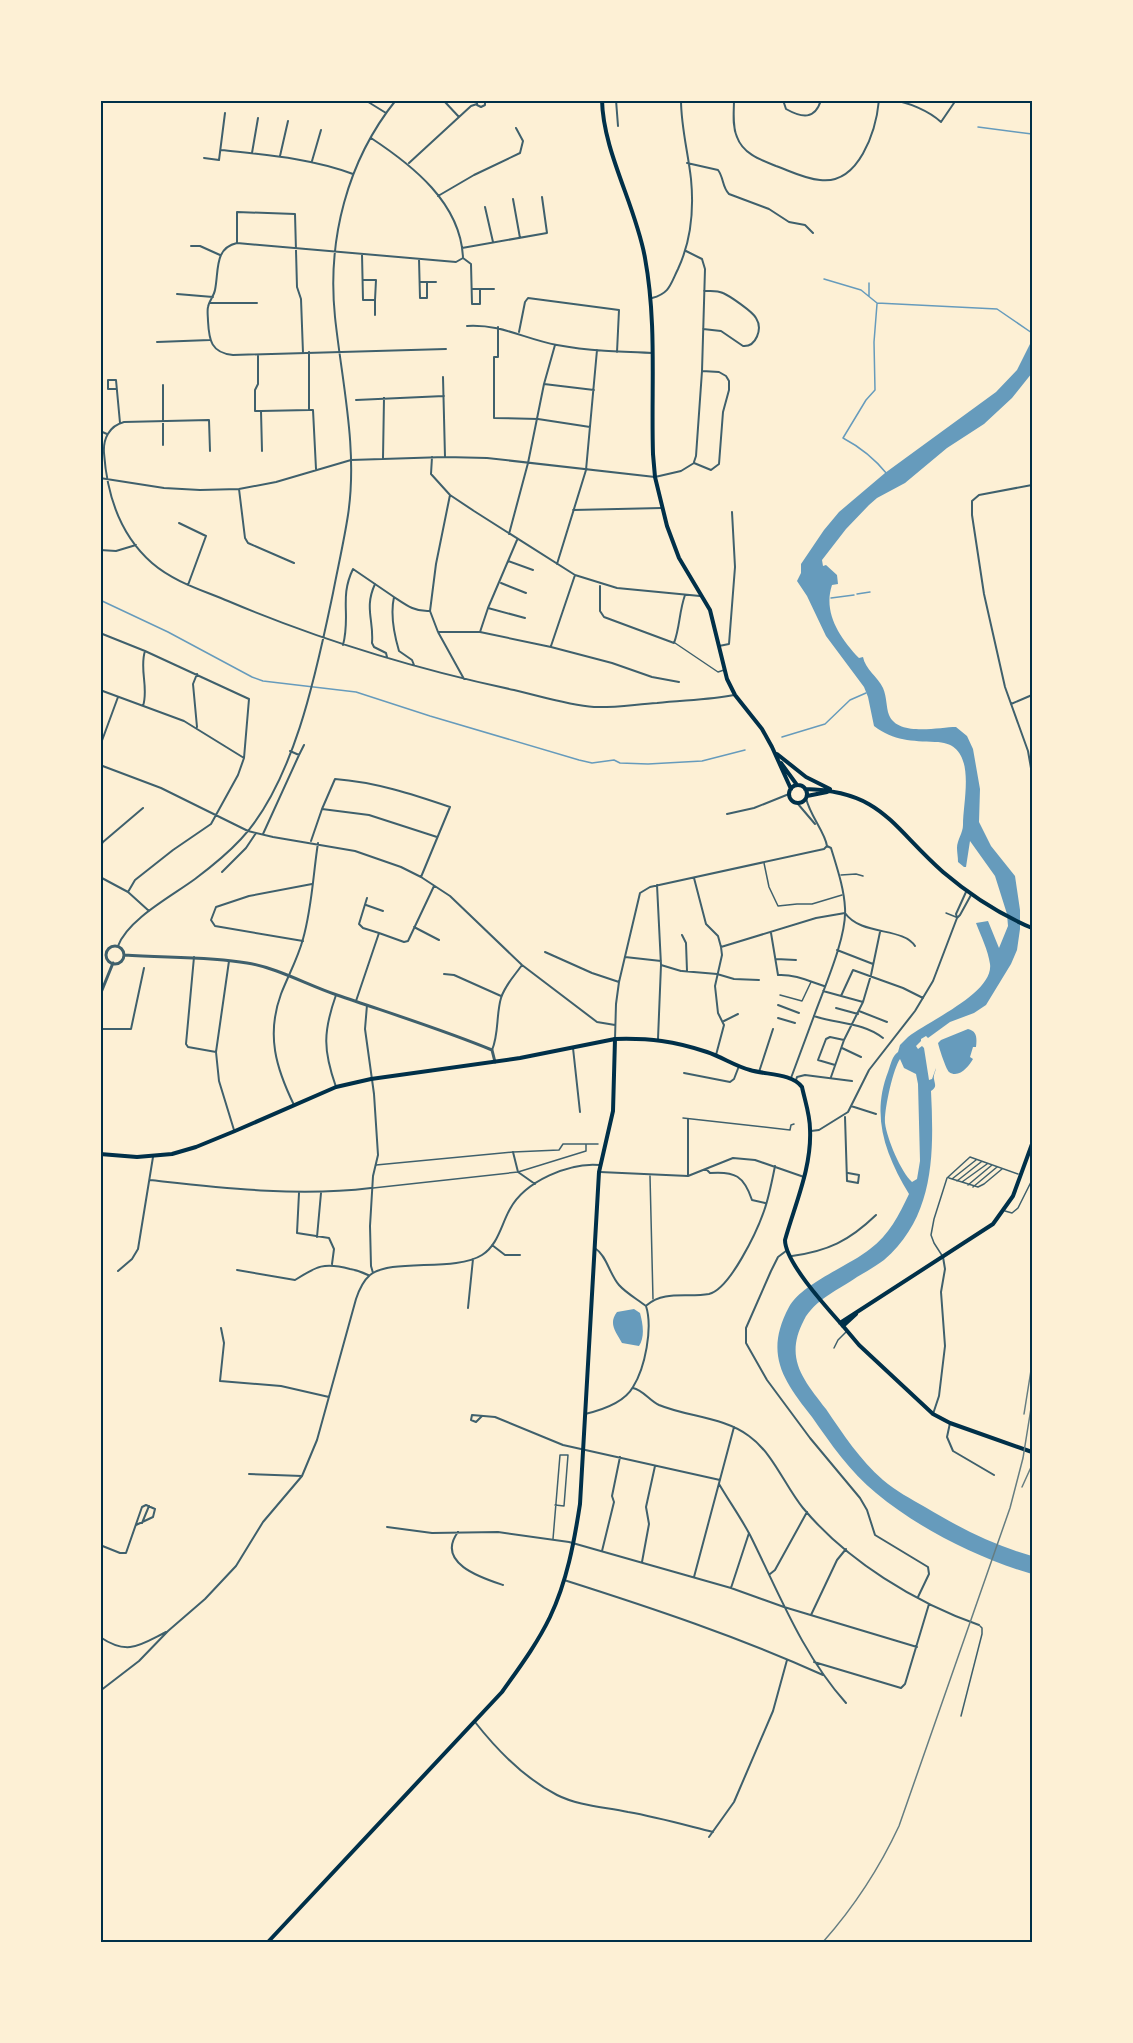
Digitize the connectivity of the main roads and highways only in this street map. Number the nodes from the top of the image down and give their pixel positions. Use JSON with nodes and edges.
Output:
{"nodes":[{"id":1,"x":601,"y":102,"type":"edge"},
{"id":2,"x":776,"y":753,"type":"junction"},
{"id":3,"x":780,"y":762,"type":"junction"},
{"id":4,"x":797,"y":785,"type":"junction"},
{"id":5,"x":805,"y":789,"type":"junction"},
{"id":6,"x":790,"y":791,"type":"junction"},
{"id":7,"x":837,"y":791,"type":"junction"},
{"id":8,"x":807,"y":797,"type":"junction"},
{"id":9,"x":1032,"y":928,"type":"edge"},
{"id":10,"x":615,"y":1039,"type":"junction"},
{"id":11,"x":1032,"y":1144,"type":"edge"},
{"id":12,"x":100,"y":1154,"type":"edge"},
{"id":13,"x":841,"y":1325,"type":"junction"},
{"id":14,"x":1032,"y":1451,"type":"edge"},
{"id":15,"x":268,"y":1942,"type":"edge"}],
"edges":[{"from":1,"to":2,"type":"main road"},
{"from":2,"to":3,"type":"main road"},
{"from":2,"to":7,"type":"main road"},
{"from":3,"to":4,"type":"main road"},
{"from":3,"to":6,"type":"main road"},
{"from":4,"to":5,"type":"main road"},
{"from":4,"to":6,"type":"main road"},
{"from":5,"to":7,"type":"main road"},
{"from":5,"to":8,"type":"main road"},
{"from":6,"to":8,"type":"main road"},
{"from":7,"to":8,"type":"main road"},
{"from":7,"to":9,"type":"main road"},
{"from":10,"to":12,"type":"main road"},
{"from":10,"to":13,"type":"main road"},
{"from":10,"to":15,"type":"main road"},
{"from":11,"to":13,"type":"main road"},
{"from":13,"to":14,"type":"main road"}]}
